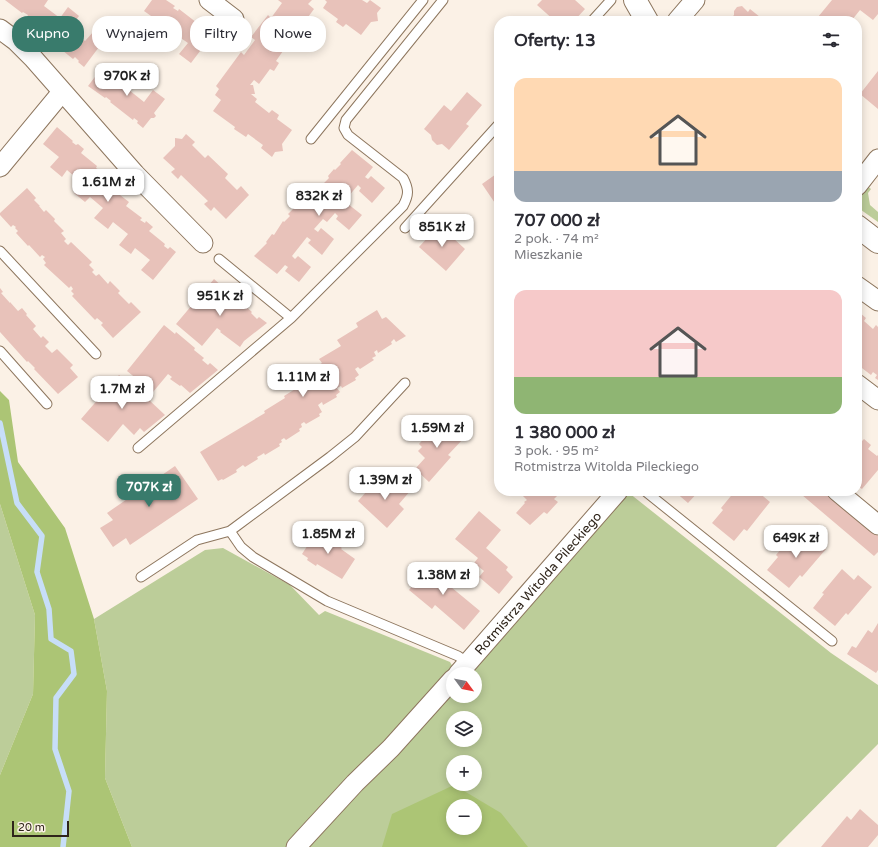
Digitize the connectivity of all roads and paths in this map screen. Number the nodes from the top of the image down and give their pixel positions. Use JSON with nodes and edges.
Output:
{"nodes":[{"id":1,"x":209,"y":0,"type":"edge"},
{"id":2,"x":423,"y":0,"type":"edge"},
{"id":3,"x":443,"y":0,"type":"edge"},
{"id":4,"x":611,"y":0,"type":"edge"},
{"id":5,"x":635,"y":0,"type":"edge"},
{"id":6,"x":695,"y":0,"type":"edge"},
{"id":7,"x":231,"y":16,"type":"edge"},
{"id":8,"x":597,"y":16,"type":"edge"},
{"id":9,"x":644,"y":16,"type":"edge"},
{"id":10,"x":681,"y":16,"type":"edge"},
{"id":11,"x":0,"y":29,"type":"edge"},
{"id":12,"x":62,"y":92,"type":"junction"},
{"id":13,"x":494,"y":130,"type":"edge"},
{"id":14,"x":311,"y":139,"type":"dead end"},
{"id":15,"x":878,"y":159,"type":"edge"},
{"id":16,"x":0,"y":167,"type":"edge"},
{"id":17,"x":862,"y":180,"type":"edge"},
{"id":18,"x":405,"y":228,"type":"dead end"},
{"id":19,"x":862,"y":230,"type":"edge"},
{"id":20,"x":878,"y":242,"type":"edge"},
{"id":21,"x":203,"y":243,"type":"dead end"},
{"id":22,"x":0,"y":251,"type":"edge"},
{"id":23,"x":219,"y":259,"type":"dead end"},
{"id":24,"x":862,"y":290,"type":"edge"},
{"id":25,"x":878,"y":301,"type":"edge"},
{"id":26,"x":292,"y":318,"type":"junction"},
{"id":27,"x":0,"y":351,"type":"edge"},
{"id":28,"x":96,"y":354,"type":"dead end"},
{"id":29,"x":405,"y":383,"type":"dead end"},
{"id":30,"x":862,"y":388,"type":"edge"},
{"id":31,"x":878,"y":400,"type":"edge"},
{"id":32,"x":47,"y":404,"type":"dead end"},
{"id":33,"x":138,"y":448,"type":"dead end"},
{"id":34,"x":614,"y":496,"type":"edge"},
{"id":35,"x":651,"y":496,"type":"edge"},
{"id":36,"x":843,"y":496,"type":"edge"},
{"id":37,"x":878,"y":525,"type":"edge"},
{"id":38,"x":230,"y":530,"type":"junction"},
{"id":39,"x":142,"y":577,"type":"dead end"},
{"id":40,"x":832,"y":642,"type":"dead end"},
{"id":41,"x":463,"y":667,"type":"edge"},
{"id":42,"x":464,"y":667,"type":"edge"},
{"id":43,"x":446,"y":687,"type":"edge"},
{"id":44,"x":296,"y":847,"type":"edge"}],
"edges":[{"from":1,"to":7,"type":"street"},
{"from":2,"to":14,"type":"lane"},
{"from":3,"to":26,"type":"lane"},
{"from":4,"to":8,"type":"lane"},
{"from":5,"to":9,"type":"street"},
{"from":6,"to":10,"type":"street"},
{"from":11,"to":12,"type":"street"},
{"from":12,"to":16,"type":"street"},
{"from":12,"to":21,"type":"street"},
{"from":13,"to":18,"type":"lane"},
{"from":15,"to":17,"type":"street"},
{"from":19,"to":20,"type":"street"},
{"from":22,"to":28,"type":"lane"},
{"from":23,"to":26,"type":"lane"},
{"from":24,"to":25,"type":"street"},
{"from":26,"to":33,"type":"lane"},
{"from":27,"to":32,"type":"lane"},
{"from":29,"to":38,"type":"lane"},
{"from":30,"to":31,"type":"street"},
{"from":34,"to":42,"type":"street","name":"Rotmistrza Witolda Pileckiego"},
{"from":35,"to":40,"type":"lane"},
{"from":36,"to":37,"type":"street"},
{"from":38,"to":39,"type":"lane"},
{"from":38,"to":41,"type":"lane"},
{"from":43,"to":44,"type":"street"}]}
